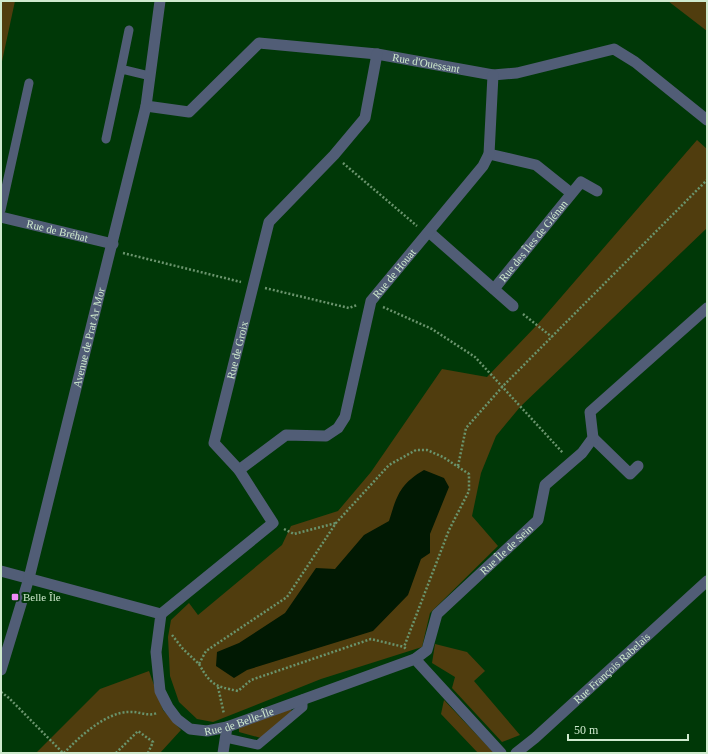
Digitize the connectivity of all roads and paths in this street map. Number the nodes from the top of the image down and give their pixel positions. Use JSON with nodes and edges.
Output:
{"nodes":[{"id":1,"x":160,"y":1,"type":"edge"},
{"id":2,"x":130,"y":30,"type":"dead end"},
{"id":3,"x":377,"y":54,"type":"junction"},
{"id":4,"x":121,"y":70,"type":"junction"},
{"id":5,"x":493,"y":74,"type":"junction"},
{"id":6,"x":150,"y":76,"type":"junction"},
{"id":7,"x":29,"y":83,"type":"dead end"},
{"id":8,"x":146,"y":106,"type":"junction"},
{"id":9,"x":707,"y":120,"type":"edge"},
{"id":10,"x":106,"y":139,"type":"dead end"},
{"id":11,"x":489,"y":154,"type":"junction"},
{"id":12,"x":334,"y":155,"type":"junction"},
{"id":13,"x":707,"y":180,"type":"edge"},
{"id":14,"x":597,"y":191,"type":"dead end"},
{"id":15,"x":571,"y":193,"type":"junction"},
{"id":16,"x":1,"y":210,"type":"edge"},
{"id":17,"x":1,"y":217,"type":"edge"},
{"id":18,"x":429,"y":232,"type":"junction"},
{"id":19,"x":113,"y":244,"type":"junction"},
{"id":20,"x":494,"y":289,"type":"junction"},
{"id":21,"x":514,"y":306,"type":"joint"},
{"id":22,"x":707,"y":308,"type":"edge"},
{"id":23,"x":552,"y":337,"type":"junction"},
{"id":24,"x":593,"y":438,"type":"junction"},
{"id":25,"x":458,"y":466,"type":"junction"},
{"id":26,"x":638,"y":466,"type":"dead end"},
{"id":27,"x":239,"y":470,"type":"junction"},
{"id":28,"x":272,"y":523,"type":"junction"},
{"id":29,"x":336,"y":523,"type":"junction"},
{"id":30,"x":1,"y":571,"type":"edge"},
{"id":31,"x":29,"y":578,"type":"junction"},
{"id":32,"x":707,"y":581,"type":"edge"},
{"id":33,"x":161,"y":614,"type":"junction"},
{"id":34,"x":158,"y":628,"type":"junction"},
{"id":35,"x":404,"y":647,"type":"junction"},
{"id":36,"x":414,"y":659,"type":"junction"},
{"id":37,"x":199,"y":664,"type":"junction"},
{"id":38,"x":1,"y":670,"type":"edge"},
{"id":39,"x":218,"y":687,"type":"junction"},
{"id":40,"x":1,"y":692,"type":"edge"},
{"id":41,"x":303,"y":699,"type":"junction"},
{"id":42,"x":168,"y":707,"type":"junction"},
{"id":43,"x":227,"y":733,"type":"junction"},
{"id":44,"x":64,"y":753,"type":"edge"},
{"id":45,"x":116,"y":753,"type":"edge"},
{"id":46,"x":148,"y":753,"type":"edge"},
{"id":47,"x":223,"y":753,"type":"edge"},
{"id":48,"x":501,"y":753,"type":"edge"},
{"id":49,"x":516,"y":753,"type":"edge"}],
"edges":[{"from":1,"to":6,"type":"street","name":"Avenue de Prat Ar Mor"},
{"from":2,"to":4,"type":"lane"},
{"from":3,"to":5,"type":"street","name":"Rue d'Ouessant"},
{"from":3,"to":8,"type":"street","name":"Rue d'Ouessant"},
{"from":3,"to":12,"type":"street","name":"Rue de Groix"},
{"from":4,"to":6,"type":"lane"},
{"from":4,"to":10,"type":"lane"},
{"from":5,"to":9,"type":"street","name":"Rue d'Ouessant"},
{"from":5,"to":11,"type":"street","name":"Rue de Houat"},
{"from":6,"to":8,"type":"street","name":"Avenue de Prat Ar Mor"},
{"from":7,"to":16,"type":"lane"},
{"from":8,"to":19,"type":"street","name":"Avenue de Prat Ar Mor"},
{"from":11,"to":15,"type":"street","name":"Rue des Îles de Glénan"},
{"from":11,"to":18,"type":"street","name":"Rue de Houat"},
{"from":12,"to":18,"type":"path"},
{"from":12,"to":27,"type":"street","name":"Rue de Groix"},
{"from":13,"to":23,"type":"path"},
{"from":14,"to":15,"type":"street","name":"Rue des Îles de Glénan"},
{"from":15,"to":20,"type":"street","name":"Rue des Îles de Glénan"},
{"from":17,"to":19,"type":"street","name":"Rue de Bréhat"},
{"from":18,"to":20,"type":"street","name":"Rue des Îles de Glénan"},
{"from":18,"to":27,"type":"street","name":"Rue de Houat"},
{"from":19,"to":31,"type":"street","name":"Avenue de Prat Ar Mor"},
{"from":20,"to":21,"type":"street","name":"Rue des Îles de Glénan"},
{"from":21,"to":23,"type":"path"},
{"from":22,"to":24,"type":"street"},
{"from":23,"to":25,"type":"path"},
{"from":24,"to":26,"type":"street"},
{"from":24,"to":36,"type":"street","name":"Rue Île de Sein"},
{"from":25,"to":29,"type":"path"},
{"from":25,"to":35,"type":"path"},
{"from":27,"to":28,"type":"street","name":"Rue de Groix"},
{"from":28,"to":29,"type":"path"},
{"from":28,"to":33,"type":"street"},
{"from":29,"to":37,"type":"path"},
{"from":30,"to":31,"type":"street"},
{"from":31,"to":33,"type":"street"},
{"from":31,"to":38,"type":"street","name":"Avenue de Prat Ar Mor"},
{"from":32,"to":49,"type":"street","name":"Rue François Rabelais"},
{"from":33,"to":34,"type":"street","name":"Rue de Belle-Île"},
{"from":34,"to":37,"type":"path"},
{"from":34,"to":42,"type":"street","name":"Rue de Belle-Île"},
{"from":35,"to":36,"type":"path"},
{"from":35,"to":39,"type":"path"},
{"from":36,"to":41,"type":"street","name":"Rue de Belle-Île"},
{"from":36,"to":48,"type":"street"},
{"from":37,"to":39,"type":"path"},
{"from":39,"to":43,"type":"path"},
{"from":40,"to":44,"type":"path"},
{"from":41,"to":43,"type":"street","name":"Rue de Belle-Île"},
{"from":41,"to":43,"type":"lane"},
{"from":42,"to":43,"type":"street","name":"Rue de Belle-Île"},
{"from":42,"to":44,"type":"path"},
{"from":43,"to":47,"type":"street"},
{"from":45,"to":46,"type":"path"}]}
